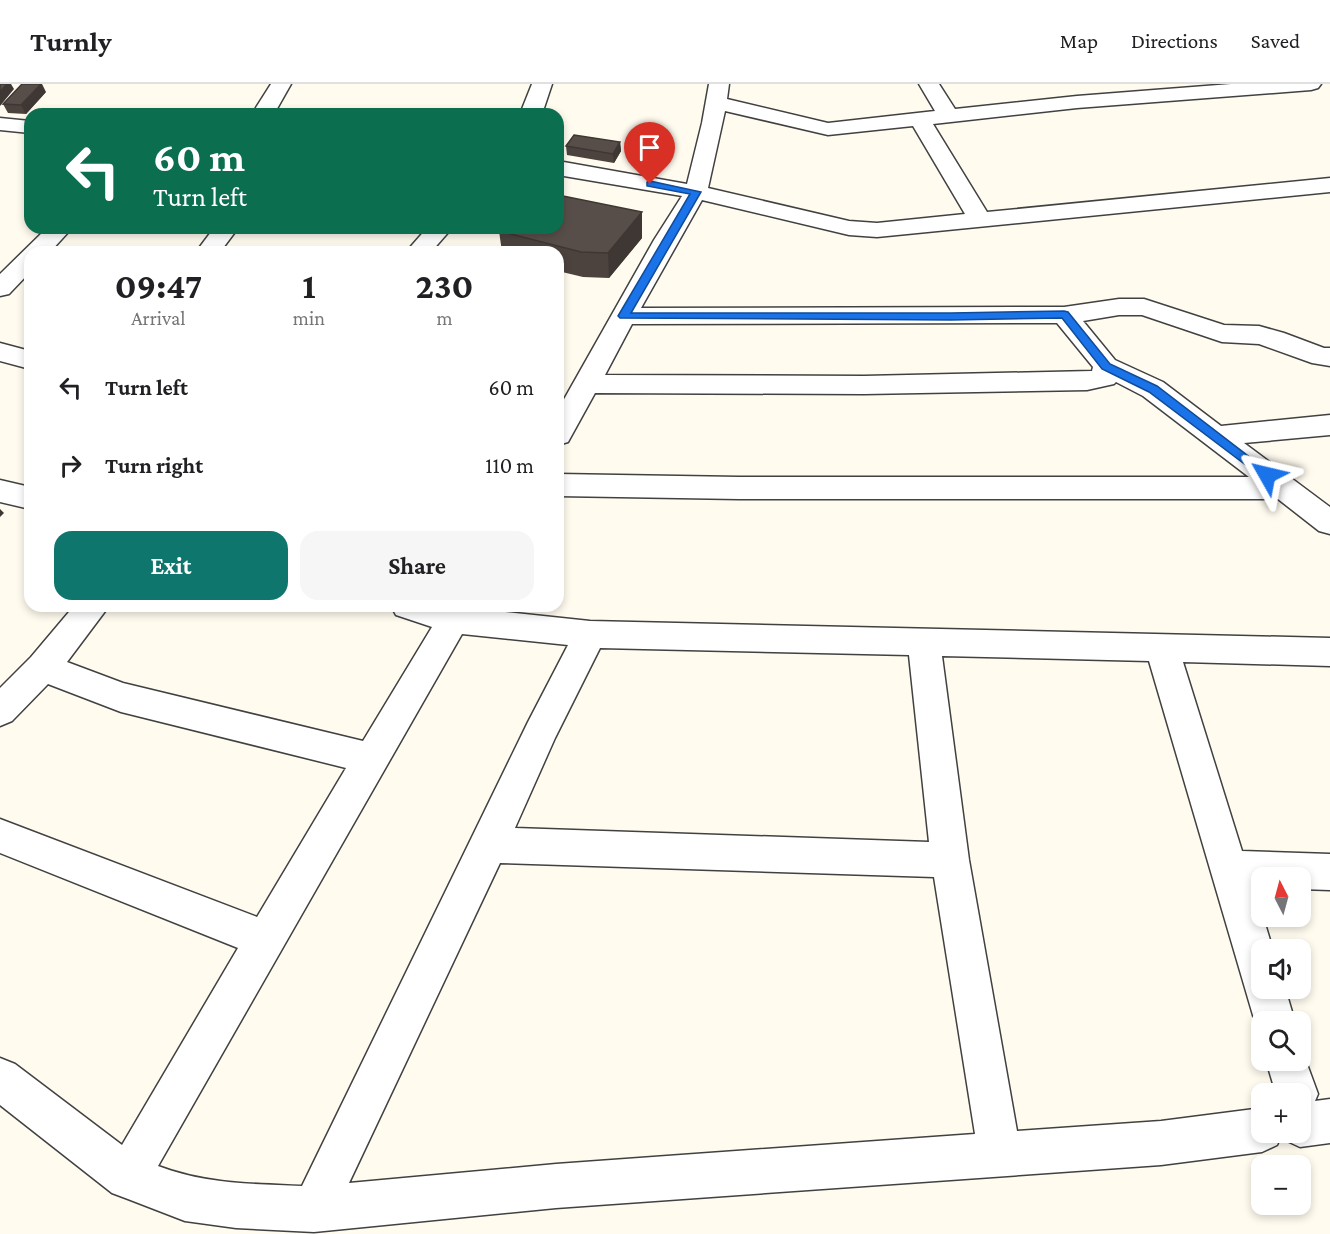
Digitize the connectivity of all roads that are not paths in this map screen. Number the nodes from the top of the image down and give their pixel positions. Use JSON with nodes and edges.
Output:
{"nodes":[{"id":1,"x":281,"y":84,"type":"edge"},
{"id":2,"x":542,"y":84,"type":"edge"},
{"id":3,"x":929,"y":84,"type":"edge"},
{"id":4,"x":1311,"y":84,"type":"edge"},
{"id":5,"x":717,"y":94,"type":"edge"},
{"id":6,"x":267,"y":108,"type":"edge"},
{"id":7,"x":533,"y":108,"type":"edge"},
{"id":8,"x":948,"y":115,"type":"junction"},
{"id":9,"x":919,"y":118,"type":"junction"},
{"id":10,"x":0,"y":124,"type":"edge"},
{"id":11,"x":24,"y":126,"type":"edge"},
{"id":12,"x":564,"y":169,"type":"edge"},
{"id":13,"x":1330,"y":185,"type":"edge"},
{"id":14,"x":696,"y":192,"type":"junction"},
{"id":15,"x":980,"y":219,"type":"junction"},
{"id":16,"x":54,"y":234,"type":"edge"},
{"id":17,"x":434,"y":234,"type":"edge"},
{"id":18,"x":42,"y":246,"type":"edge"},
{"id":19,"x":424,"y":246,"type":"edge"},
{"id":20,"x":24,"y":264,"type":"edge"},
{"id":21,"x":0,"y":288,"type":"edge"},
{"id":22,"x":1064,"y":315,"type":"junction"},
{"id":23,"x":623,"y":316,"type":"junction"},
{"id":24,"x":0,"y":352,"type":"edge"},
{"id":25,"x":1330,"y":357,"type":"edge"},
{"id":26,"x":24,"y":358,"type":"edge"},
{"id":27,"x":1106,"y":366,"type":"junction"},
{"id":28,"x":585,"y":384,"type":"junction"},
{"id":29,"x":564,"y":424,"type":"edge"},
{"id":30,"x":1330,"y":425,"type":"edge"},
{"id":31,"x":1216,"y":436,"type":"junction"},
{"id":32,"x":564,"y":485,"type":"edge"},
{"id":33,"x":1284,"y":488,"type":"junction"},
{"id":34,"x":0,"y":491,"type":"edge"},
{"id":35,"x":24,"y":497,"type":"edge"},
{"id":36,"x":1326,"y":516,"type":"edge"},
{"id":37,"x":88,"y":612,"type":"edge"},
{"id":38,"x":458,"y":613,"type":"edge"},
{"id":39,"x":590,"y":634,"type":"junction"},
{"id":40,"x":924,"y":644,"type":"junction"},
{"id":41,"x":1162,"y":648,"type":"junction"},
{"id":42,"x":1330,"y":652,"type":"edge"},
{"id":43,"x":43,"y":667,"type":"junction"},
{"id":44,"x":6,"y":696,"type":"edge"},
{"id":45,"x":372,"y":759,"type":"junction"},
{"id":46,"x":0,"y":836,"type":"edge"},
{"id":47,"x":489,"y":845,"type":"junction"},
{"id":48,"x":950,"y":860,"type":"junction"},
{"id":49,"x":1228,"y":868,"type":"junction"},
{"id":50,"x":1330,"y":872,"type":"edge"},
{"id":51,"x":267,"y":940,"type":"junction"},
{"id":52,"x":1251,"y":942,"type":"edge"},
{"id":53,"x":0,"y":1079,"type":"edge"},
{"id":54,"x":1251,"y":1131,"type":"edge"},
{"id":55,"x":1000,"y":1156,"type":"junction"},
{"id":56,"x":128,"y":1178,"type":"junction"},
{"id":57,"x":314,"y":1209,"type":"junction"}],
"edges":[{"from":1,"to":6,"type":"street"},
{"from":2,"to":7,"type":"street"},
{"from":3,"to":8,"type":"street"},
{"from":4,"to":8,"type":"street"},
{"from":5,"to":9,"type":"street"},
{"from":5,"to":14,"type":"street"},
{"from":8,"to":9,"type":"street"},
{"from":9,"to":15,"type":"street"},
{"from":10,"to":11,"type":"street"},
{"from":12,"to":14,"type":"street"},
{"from":13,"to":15,"type":"street"},
{"from":14,"to":15,"type":"street"},
{"from":14,"to":23,"type":"street"},
{"from":16,"to":18,"type":"street"},
{"from":17,"to":19,"type":"street"},
{"from":20,"to":21,"type":"street"},
{"from":22,"to":23,"type":"street"},
{"from":22,"to":25,"type":"street"},
{"from":22,"to":27,"type":"street"},
{"from":23,"to":28,"type":"street"},
{"from":24,"to":26,"type":"street"},
{"from":27,"to":28,"type":"street"},
{"from":27,"to":31,"type":"street"},
{"from":28,"to":29,"type":"street"},
{"from":30,"to":31,"type":"street"},
{"from":31,"to":33,"type":"street"},
{"from":32,"to":33,"type":"street"},
{"from":33,"to":36,"type":"street"},
{"from":34,"to":35,"type":"street"},
{"from":37,"to":43,"type":"street"},
{"from":38,"to":39,"type":"street"},
{"from":38,"to":45,"type":"street"},
{"from":39,"to":40,"type":"street"},
{"from":39,"to":47,"type":"street"},
{"from":40,"to":41,"type":"street"},
{"from":40,"to":48,"type":"street"},
{"from":41,"to":42,"type":"street"},
{"from":41,"to":49,"type":"street"},
{"from":43,"to":44,"type":"street"},
{"from":43,"to":45,"type":"street"},
{"from":45,"to":51,"type":"street"},
{"from":46,"to":51,"type":"street"},
{"from":47,"to":48,"type":"street"},
{"from":47,"to":57,"type":"street"},
{"from":48,"to":55,"type":"street"},
{"from":49,"to":50,"type":"street"},
{"from":49,"to":52,"type":"street"},
{"from":51,"to":56,"type":"street"},
{"from":53,"to":56,"type":"street"},
{"from":54,"to":55,"type":"street"},
{"from":55,"to":57,"type":"street"},
{"from":56,"to":57,"type":"street"}]}
